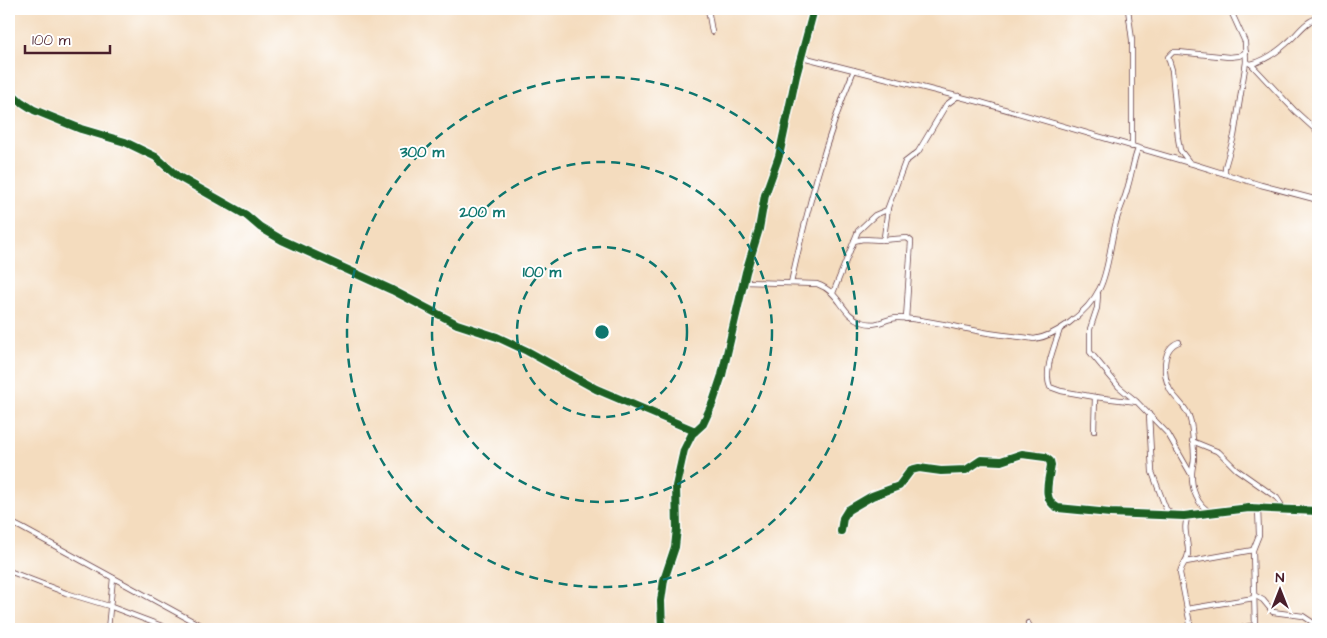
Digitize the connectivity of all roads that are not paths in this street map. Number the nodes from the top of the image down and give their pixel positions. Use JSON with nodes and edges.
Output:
{"nodes":[{"id":1,"x":708,"y":9,"type":"edge"},
{"id":2,"x":814,"y":9,"type":"edge"},
{"id":3,"x":1128,"y":9,"type":"edge"},
{"id":4,"x":1230,"y":9,"type":"edge"},
{"id":5,"x":1318,"y":18,"type":"edge"},
{"id":6,"x":712,"y":32,"type":"dead end"},
{"id":7,"x":1246,"y":52,"type":"junction"},
{"id":8,"x":802,"y":57,"type":"junction"},
{"id":9,"x":1249,"y":63,"type":"junction"},
{"id":10,"x":854,"y":70,"type":"junction"},
{"id":11,"x":9,"y":91,"type":"edge"},
{"id":12,"x":958,"y":96,"type":"junction"},
{"id":13,"x":1318,"y":132,"type":"edge"},
{"id":14,"x":1132,"y":147,"type":"junction"},
{"id":15,"x":1138,"y":149,"type":"junction"},
{"id":16,"x":1190,"y":163,"type":"junction"},
{"id":17,"x":1225,"y":174,"type":"junction"},
{"id":18,"x":1318,"y":200,"type":"edge"},
{"id":19,"x":888,"y":208,"type":"junction"},
{"id":20,"x":882,"y":240,"type":"junction"},
{"id":21,"x":854,"y":241,"type":"junction"},
{"id":22,"x":744,"y":282,"type":"junction"},
{"id":23,"x":791,"y":283,"type":"junction"},
{"id":24,"x":833,"y":292,"type":"junction"},
{"id":25,"x":1098,"y":292,"type":"junction"},
{"id":26,"x":906,"y":318,"type":"junction"},
{"id":27,"x":1060,"y":329,"type":"junction"},
{"id":28,"x":1179,"y":342,"type":"dead end"},
{"id":29,"x":1094,"y":397,"type":"junction"},
{"id":30,"x":1137,"y":402,"type":"junction"},
{"id":31,"x":1149,"y":414,"type":"junction"},
{"id":32,"x":695,"y":431,"type":"junction"},
{"id":33,"x":1094,"y":431,"type":"dead end"},
{"id":34,"x":1192,"y":441,"type":"junction"},
{"id":35,"x":1192,"y":476,"type":"junction"},
{"id":36,"x":1258,"y":508,"type":"junction"},
{"id":37,"x":1284,"y":509,"type":"junction"},
{"id":38,"x":1318,"y":511,"type":"edge"},
{"id":39,"x":1213,"y":512,"type":"junction"},
{"id":40,"x":1174,"y":515,"type":"junction"},
{"id":41,"x":1189,"y":515,"type":"junction"},
{"id":42,"x":9,"y":526,"type":"edge"},
{"id":43,"x":841,"y":531,"type":"dead end"},
{"id":44,"x":1253,"y":550,"type":"junction"},
{"id":45,"x":1186,"y":562,"type":"junction"},
{"id":46,"x":9,"y":571,"type":"edge"},
{"id":47,"x":113,"y":578,"type":"junction"},
{"id":48,"x":1254,"y":597,"type":"junction"},
{"id":49,"x":110,"y":606,"type":"junction"},
{"id":50,"x":1187,"y":609,"type":"junction"},
{"id":51,"x":1028,"y":623,"type":"dead end"},
{"id":52,"x":1318,"y":626,"type":"edge"},
{"id":53,"x":1255,"y":627,"type":"edge"},
{"id":54,"x":1190,"y":628,"type":"edge"},
{"id":55,"x":108,"y":629,"type":"edge"},
{"id":56,"x":169,"y":629,"type":"edge"},
{"id":57,"x":207,"y":629,"type":"edge"},
{"id":58,"x":662,"y":629,"type":"edge"},
{"id":59,"x":1031,"y":629,"type":"edge"},
{"id":60,"x":1183,"y":629,"type":"edge"},
{"id":61,"x":1236,"y":629,"type":"edge"}],
"edges":[{"from":1,"to":6,"type":"street"},
{"from":2,"to":8,"type":"street"},
{"from":3,"to":14,"type":"street"},
{"from":4,"to":7,"type":"street"},
{"from":5,"to":9,"type":"street"},
{"from":7,"to":9,"type":"street"},
{"from":7,"to":16,"type":"street"},
{"from":8,"to":10,"type":"street"},
{"from":8,"to":22,"type":"street"},
{"from":9,"to":13,"type":"street"},
{"from":9,"to":17,"type":"street"},
{"from":10,"to":12,"type":"street"},
{"from":10,"to":23,"type":"street"},
{"from":11,"to":32,"type":"street"},
{"from":12,"to":14,"type":"street"},
{"from":12,"to":19,"type":"street"},
{"from":14,"to":15,"type":"street"},
{"from":15,"to":16,"type":"street"},
{"from":15,"to":25,"type":"street"},
{"from":16,"to":17,"type":"street"},
{"from":17,"to":18,"type":"street"},
{"from":19,"to":20,"type":"street"},
{"from":19,"to":21,"type":"street"},
{"from":20,"to":21,"type":"street"},
{"from":20,"to":26,"type":"street"},
{"from":21,"to":24,"type":"street"},
{"from":22,"to":23,"type":"street"},
{"from":22,"to":32,"type":"street"},
{"from":23,"to":24,"type":"street"},
{"from":24,"to":26,"type":"street"},
{"from":25,"to":27,"type":"street"},
{"from":25,"to":30,"type":"street"},
{"from":26,"to":27,"type":"street"},
{"from":27,"to":29,"type":"street"},
{"from":28,"to":34,"type":"street"},
{"from":29,"to":30,"type":"street"},
{"from":29,"to":33,"type":"street"},
{"from":30,"to":31,"type":"street"},
{"from":31,"to":35,"type":"street"},
{"from":31,"to":40,"type":"street"},
{"from":32,"to":58,"type":"street"},
{"from":34,"to":35,"type":"street"},
{"from":34,"to":37,"type":"street"},
{"from":35,"to":39,"type":"street"},
{"from":36,"to":37,"type":"street"},
{"from":36,"to":39,"type":"street"},
{"from":36,"to":44,"type":"street"},
{"from":37,"to":38,"type":"street"},
{"from":39,"to":41,"type":"street"},
{"from":40,"to":41,"type":"street"},
{"from":40,"to":43,"type":"street"},
{"from":41,"to":45,"type":"street"},
{"from":42,"to":47,"type":"street"},
{"from":44,"to":45,"type":"street"},
{"from":44,"to":48,"type":"street"},
{"from":45,"to":50,"type":"street"},
{"from":46,"to":49,"type":"street"},
{"from":47,"to":49,"type":"street"},
{"from":47,"to":57,"type":"street"},
{"from":48,"to":50,"type":"street"},
{"from":48,"to":52,"type":"street"},
{"from":48,"to":53,"type":"street"},
{"from":49,"to":55,"type":"street"},
{"from":49,"to":56,"type":"street"},
{"from":50,"to":54,"type":"street"},
{"from":51,"to":59,"type":"street"},
{"from":53,"to":61,"type":"street"},
{"from":54,"to":60,"type":"street"}]}
